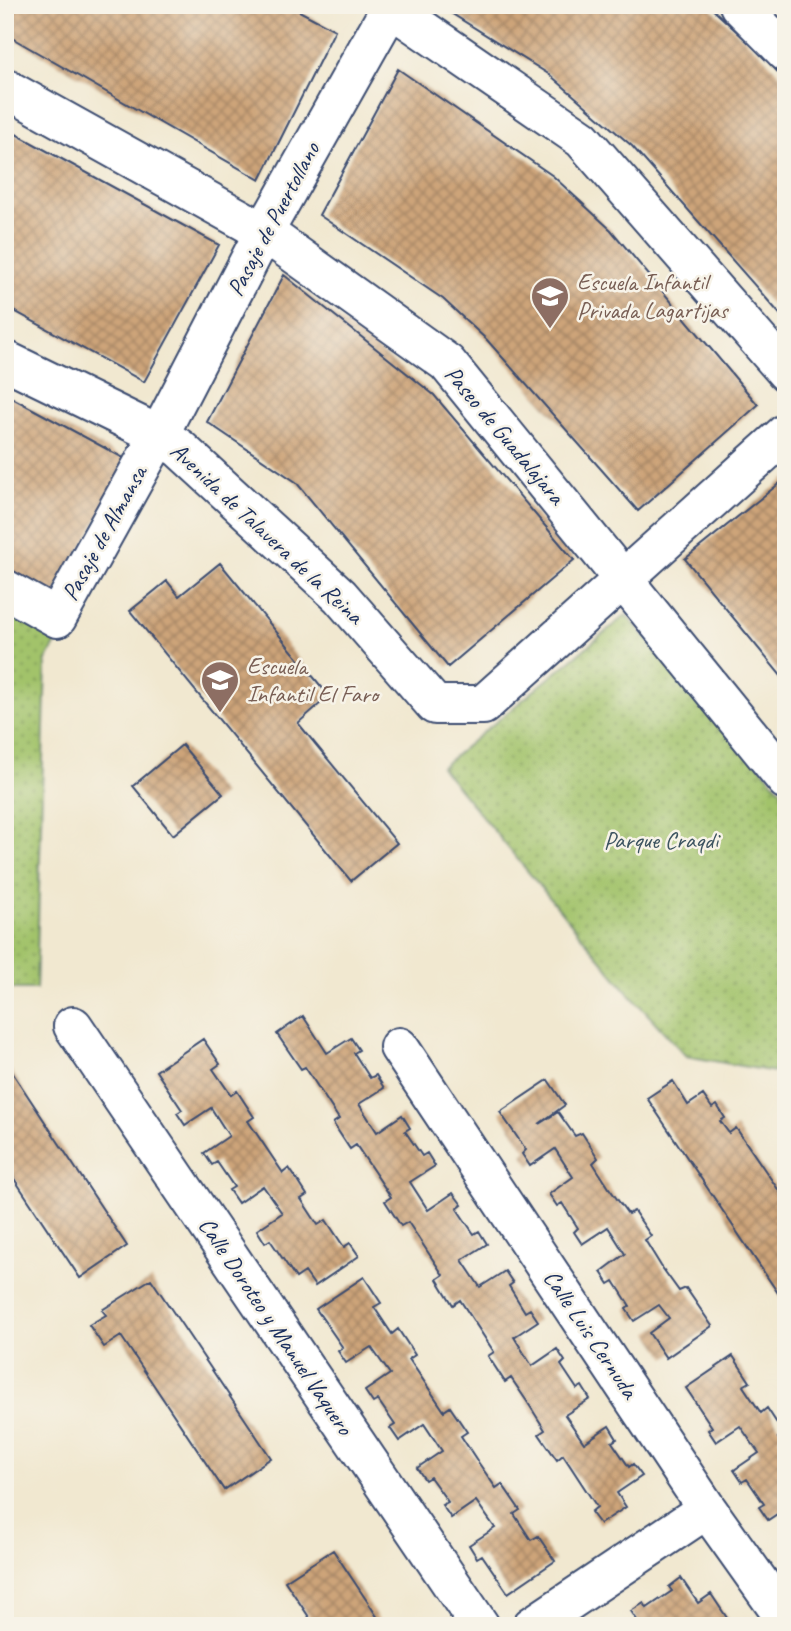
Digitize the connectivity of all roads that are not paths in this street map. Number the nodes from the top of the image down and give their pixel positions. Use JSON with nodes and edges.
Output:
{"nodes":[{"id":1,"x":739,"y":5,"type":"edge"},
{"id":2,"x":390,"y":6,"type":"edge"},
{"id":3,"x":786,"y":52,"type":"edge"},
{"id":4,"x":5,"y":88,"type":"edge"},
{"id":5,"x":264,"y":232,"type":"junction"},
{"id":6,"x":5,"y":360,"type":"edge"},
{"id":7,"x":786,"y":372,"type":"edge"},
{"id":8,"x":786,"y":433,"type":"edge"},
{"id":9,"x":159,"y":435,"type":"junction"},
{"id":10,"x":624,"y":579,"type":"junction"},
{"id":11,"x":5,"y":589,"type":"edge"},
{"id":12,"x":786,"y":780,"type":"edge"},
{"id":13,"x":73,"y":1026,"type":"dead end"},
{"id":14,"x":399,"y":1046,"type":"dead end"},
{"id":15,"x":708,"y":1509,"type":"junction"},
{"id":16,"x":786,"y":1620,"type":"edge"},
{"id":17,"x":480,"y":1626,"type":"edge"},
{"id":18,"x":532,"y":1626,"type":"edge"}],
"edges":[{"from":1,"to":3,"type":"street"},
{"from":2,"to":5,"type":"street","name":"Pasaje de Puertollano"},
{"from":2,"to":7,"type":"street"},
{"from":4,"to":5,"type":"street","name":"Paseo de Guadalajara"},
{"from":5,"to":9,"type":"street","name":"Pasaje de Puertollano"},
{"from":5,"to":10,"type":"street","name":"Paseo de Guadalajara"},
{"from":6,"to":9,"type":"street","name":"Avenida de Talavera de la Reina"},
{"from":8,"to":10,"type":"street","name":"Avenida de Talavera de la Reina"},
{"from":9,"to":10,"type":"street","name":"Avenida de Talavera de la Reina"},
{"from":9,"to":11,"type":"street","name":"Pasaje de Almansa"},
{"from":10,"to":12,"type":"street","name":"Paseo de Guadalajara"},
{"from":13,"to":17,"type":"street","name":"Calle Doroteo y Manuel Vaquero"},
{"from":14,"to":15,"type":"street","name":"Calle Luis Cernuda"},
{"from":15,"to":16,"type":"street","name":"Calle Luis Cernuda"},
{"from":15,"to":18,"type":"street"}]}
